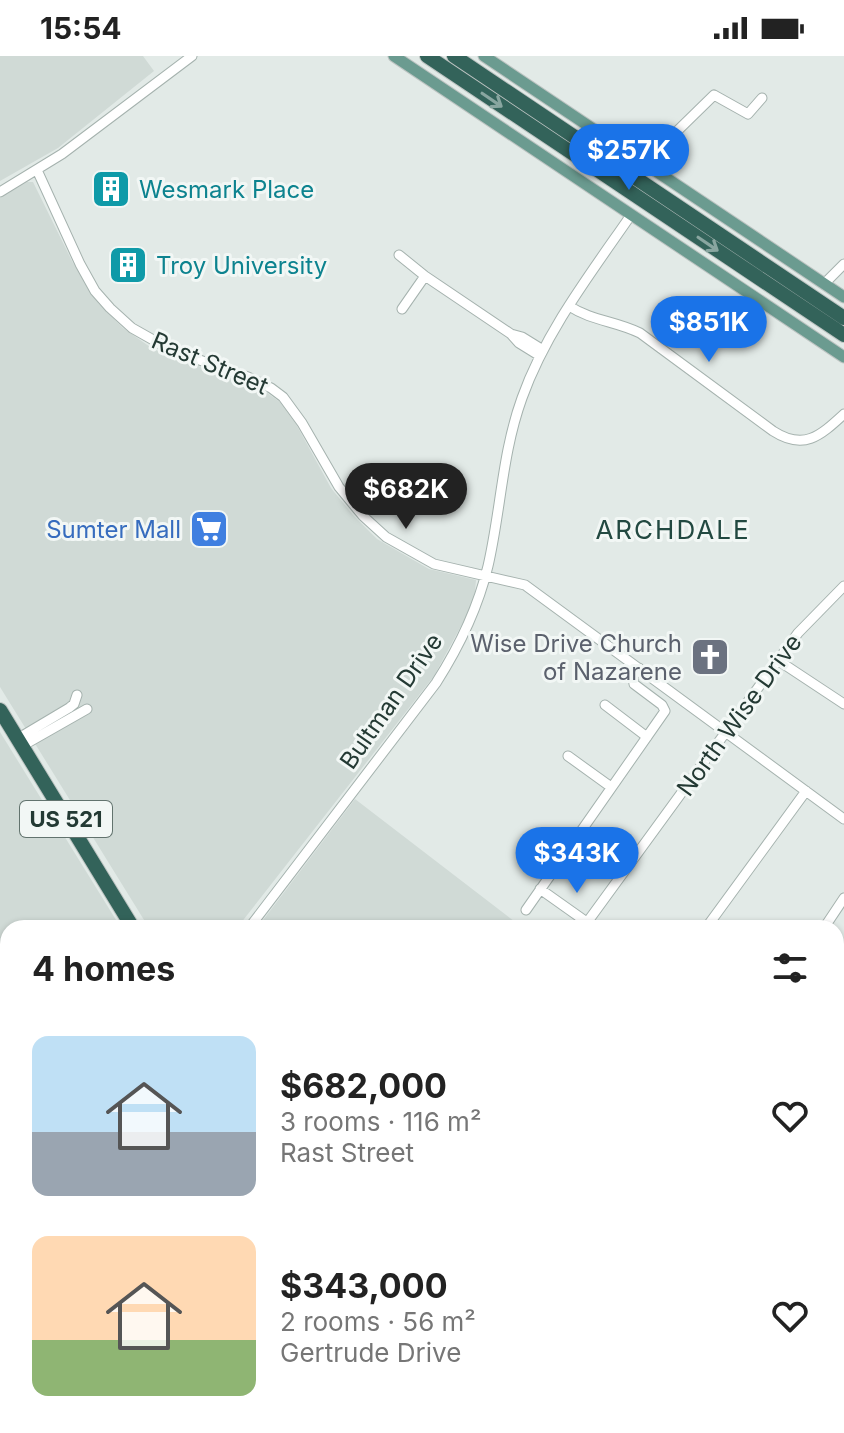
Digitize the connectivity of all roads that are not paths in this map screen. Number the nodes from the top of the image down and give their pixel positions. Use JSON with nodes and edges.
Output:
{"nodes":[{"id":1,"x":192,"y":56,"type":"edge"},
{"id":2,"x":394,"y":56,"type":"edge"},
{"id":3,"x":427,"y":56,"type":"edge"},
{"id":4,"x":454,"y":56,"type":"edge"},
{"id":5,"x":484,"y":56,"type":"edge"},
{"id":6,"x":762,"y":98,"type":"dead end"},
{"id":7,"x":648,"y":166,"type":"junction"},
{"id":8,"x":37,"y":170,"type":"junction"},
{"id":9,"x":0,"y":192,"type":"edge"},
{"id":10,"x":631,"y":215,"type":"junction"},
{"id":11,"x":399,"y":255,"type":"dead end"},
{"id":12,"x":844,"y":264,"type":"edge"},
{"id":13,"x":425,"y":276,"type":"junction"},
{"id":14,"x":824,"y":284,"type":"junction"},
{"id":15,"x":844,"y":297,"type":"edge"},
{"id":16,"x":569,"y":306,"type":"junction"},
{"id":17,"x":402,"y":309,"type":"dead end"},
{"id":18,"x":844,"y":318,"type":"edge"},
{"id":19,"x":844,"y":335,"type":"edge"},
{"id":20,"x":541,"y":353,"type":"junction"},
{"id":21,"x":844,"y":357,"type":"edge"},
{"id":22,"x":844,"y":414,"type":"edge"},
{"id":23,"x":485,"y":575,"type":"junction"},
{"id":24,"x":844,"y":586,"type":"edge"},
{"id":25,"x":779,"y":661,"type":"junction"},
{"id":26,"x":639,"y":668,"type":"junction"},
{"id":27,"x":77,"y":695,"type":"dead end"},
{"id":28,"x":844,"y":704,"type":"edge"},
{"id":29,"x":605,"y":705,"type":"dead end"},
{"id":30,"x":87,"y":709,"type":"dead end"},
{"id":31,"x":0,"y":710,"type":"edge"},
{"id":32,"x":726,"y":732,"type":"junction"},
{"id":33,"x":647,"y":737,"type":"junction"},
{"id":34,"x":20,"y":743,"type":"junction"},
{"id":35,"x":568,"y":756,"type":"dead end"},
{"id":36,"x":611,"y":787,"type":"junction"},
{"id":37,"x":806,"y":791,"type":"junction"},
{"id":38,"x":844,"y":819,"type":"edge"},
{"id":39,"x":540,"y":889,"type":"junction"},
{"id":40,"x":844,"y":898,"type":"edge"},
{"id":41,"x":526,"y":910,"type":"dead end"},
{"id":42,"x":128,"y":920,"type":"edge"},
{"id":43,"x":255,"y":920,"type":"edge"},
{"id":44,"x":580,"y":920,"type":"edge"},
{"id":45,"x":592,"y":920,"type":"edge"},
{"id":46,"x":712,"y":920,"type":"edge"},
{"id":47,"x":829,"y":920,"type":"edge"}],
"edges":[{"from":1,"to":8,"type":"street"},
{"from":2,"to":10,"type":"main road"},
{"from":3,"to":19,"type":"highway","one_way":true},
{"from":4,"to":18,"type":"highway"},
{"from":5,"to":7,"type":"main road"},
{"from":6,"to":7,"type":"street"},
{"from":7,"to":14,"type":"main road"},
{"from":8,"to":9,"type":"street"},
{"from":8,"to":23,"type":"street","name":"Rast Street"},
{"from":10,"to":16,"type":"street","name":"Bultman Drive"},
{"from":10,"to":21,"type":"main road"},
{"from":11,"to":13,"type":"street"},
{"from":12,"to":14,"type":"street"},
{"from":13,"to":17,"type":"street"},
{"from":13,"to":20,"type":"street"},
{"from":14,"to":15,"type":"main road"},
{"from":16,"to":20,"type":"street","name":"Bultman Drive"},
{"from":16,"to":22,"type":"street"},
{"from":20,"to":23,"type":"street","name":"Bultman Drive"},
{"from":23,"to":26,"type":"street","name":"Rast Street"},
{"from":23,"to":43,"type":"street","name":"Bultman Drive"},
{"from":24,"to":25,"type":"street","name":"North Wise Drive"},
{"from":25,"to":28,"type":"street"},
{"from":25,"to":32,"type":"street","name":"North Wise Drive"},
{"from":26,"to":32,"type":"street","name":"Rast Street"},
{"from":26,"to":33,"type":"street"},
{"from":27,"to":34,"type":"street"},
{"from":29,"to":33,"type":"street"},
{"from":30,"to":34,"type":"street"},
{"from":31,"to":34,"type":"highway","number":"US 521"},
{"from":32,"to":37,"type":"street","name":"Rast Street"},
{"from":32,"to":45,"type":"street","name":"North Wise Drive"},
{"from":33,"to":36,"type":"street"},
{"from":34,"to":42,"type":"highway","number":"US 521"},
{"from":35,"to":36,"type":"street"},
{"from":36,"to":39,"type":"street"},
{"from":37,"to":38,"type":"street","name":"Rast Street"},
{"from":37,"to":46,"type":"street"},
{"from":39,"to":41,"type":"street"},
{"from":39,"to":44,"type":"street"},
{"from":40,"to":47,"type":"street"}]}
